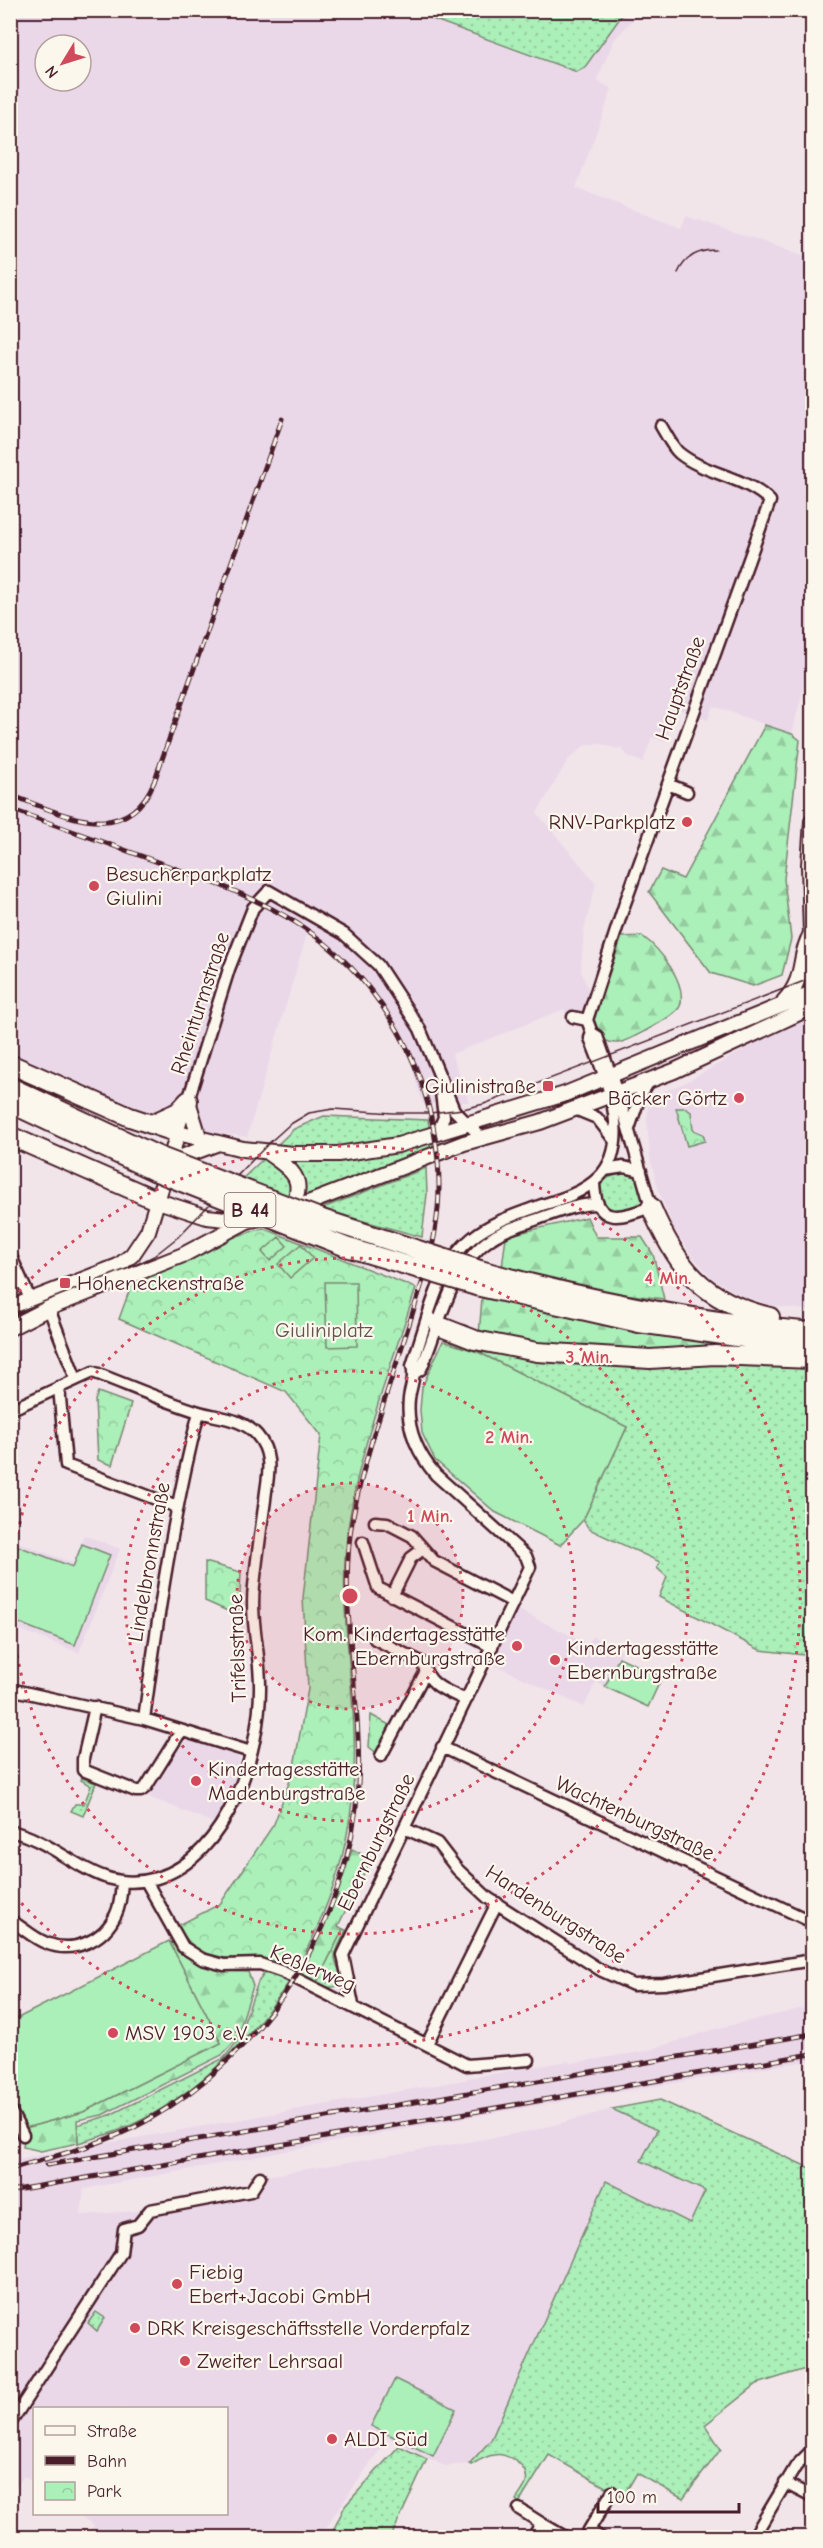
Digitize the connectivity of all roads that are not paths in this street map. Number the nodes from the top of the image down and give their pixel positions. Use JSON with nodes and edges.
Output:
{"nodes":[{"id":1,"x":661,"y":426,"type":"dead end"},
{"id":2,"x":668,"y":784,"type":"junction"},
{"id":3,"x":687,"y":792,"type":"dead end"},
{"id":4,"x":813,"y":821,"type":"edge"},
{"id":5,"x":812,"y":935,"type":"edge"},
{"id":6,"x":813,"y":993,"type":"edge"},
{"id":7,"x":780,"y":1005,"type":"junction"},
{"id":8,"x":813,"y":1007,"type":"edge"},
{"id":9,"x":573,"y":1017,"type":"dead end"},
{"id":10,"x":587,"y":1020,"type":"junction"},
{"id":11,"x":10,"y":1065,"type":"edge"},
{"id":12,"x":438,"y":1074,"type":"junction"},
{"id":13,"x":609,"y":1077,"type":"junction"},
{"id":14,"x":650,"y":1080,"type":"junction"},
{"id":15,"x":10,"y":1087,"type":"edge"},
{"id":16,"x":613,"y":1094,"type":"junction"},
{"id":17,"x":188,"y":1101,"type":"junction"},
{"id":18,"x":10,"y":1103,"type":"edge"},
{"id":19,"x":575,"y":1109,"type":"junction"},
{"id":20,"x":152,"y":1124,"type":"junction"},
{"id":21,"x":468,"y":1125,"type":"junction"},
{"id":22,"x":629,"y":1129,"type":"junction"},
{"id":23,"x":178,"y":1133,"type":"junction"},
{"id":24,"x":437,"y":1134,"type":"junction"},
{"id":25,"x":10,"y":1136,"type":"edge"},
{"id":26,"x":481,"y":1137,"type":"junction"},
{"id":27,"x":200,"y":1140,"type":"junction"},
{"id":28,"x":614,"y":1140,"type":"junction"},
{"id":29,"x":217,"y":1144,"type":"junction"},
{"id":30,"x":266,"y":1152,"type":"junction"},
{"id":31,"x":161,"y":1163,"type":"junction"},
{"id":32,"x":605,"y":1170,"type":"junction"},
{"id":33,"x":641,"y":1171,"type":"junction"},
{"id":34,"x":594,"y":1182,"type":"junction"},
{"id":35,"x":158,"y":1201,"type":"junction"},
{"id":36,"x":597,"y":1204,"type":"junction"},
{"id":37,"x":651,"y":1207,"type":"junction"},
{"id":38,"x":290,"y":1210,"type":"junction"},
{"id":39,"x":247,"y":1221,"type":"junction"},
{"id":40,"x":10,"y":1254,"type":"edge"},
{"id":41,"x":478,"y":1278,"type":"junction"},
{"id":42,"x":22,"y":1281,"type":"junction"},
{"id":43,"x":10,"y":1287,"type":"edge"},
{"id":44,"x":41,"y":1301,"type":"junction"},
{"id":45,"x":10,"y":1308,"type":"edge"},
{"id":46,"x":434,"y":1321,"type":"junction"},
{"id":47,"x":10,"y":1328,"type":"edge"},
{"id":48,"x":813,"y":1330,"type":"edge"},
{"id":49,"x":813,"y":1348,"type":"edge"},
{"id":50,"x":813,"y":1359,"type":"edge"},
{"id":51,"x":76,"y":1379,"type":"junction"},
{"id":52,"x":59,"y":1387,"type":"junction"},
{"id":53,"x":10,"y":1410,"type":"edge"},
{"id":54,"x":199,"y":1412,"type":"junction"},
{"id":55,"x":177,"y":1507,"type":"junction"},
{"id":56,"x":375,"y":1522,"type":"dead end"},
{"id":57,"x":363,"y":1542,"type":"dead end"},
{"id":58,"x":423,"y":1549,"type":"junction"},
{"id":59,"x":392,"y":1596,"type":"junction"},
{"id":60,"x":513,"y":1602,"type":"junction"},
{"id":61,"x":375,"y":1639,"type":"dead end"},
{"id":62,"x":492,"y":1647,"type":"junction"},
{"id":63,"x":425,"y":1673,"type":"junction"},
{"id":64,"x":10,"y":1689,"type":"edge"},
{"id":65,"x":466,"y":1700,"type":"junction"},
{"id":66,"x":95,"y":1707,"type":"junction"},
{"id":67,"x":144,"y":1719,"type":"junction"},
{"id":68,"x":181,"y":1731,"type":"junction"},
{"id":69,"x":442,"y":1748,"type":"junction"},
{"id":70,"x":251,"y":1752,"type":"junction"},
{"id":71,"x":381,"y":1756,"type":"dead end"},
{"id":72,"x":404,"y":1828,"type":"junction"},
{"id":73,"x":10,"y":1831,"type":"edge"},
{"id":74,"x":146,"y":1881,"type":"junction"},
{"id":75,"x":122,"y":1882,"type":"junction"},
{"id":76,"x":497,"y":1904,"type":"junction"},
{"id":77,"x":10,"y":1920,"type":"edge"},
{"id":78,"x":813,"y":1922,"type":"edge"},
{"id":79,"x":813,"y":1960,"type":"edge"},
{"id":80,"x":353,"y":2005,"type":"junction"},
{"id":81,"x":427,"y":2044,"type":"junction"},
{"id":82,"x":529,"y":2060,"type":"dead end"},
{"id":83,"x":10,"y":2110,"type":"edge"},
{"id":84,"x":23,"y":2135,"type":"dead end"},
{"id":85,"x":260,"y":2177,"type":"dead end"},
{"id":86,"x":10,"y":2424,"type":"edge"},
{"id":87,"x":813,"y":2450,"type":"edge"},
{"id":88,"x":785,"y":2483,"type":"junction"},
{"id":89,"x":612,"y":2492,"type":"dead end"},
{"id":90,"x":813,"y":2497,"type":"edge"},
{"id":91,"x":519,"y":2509,"type":"dead end"},
{"id":92,"x":541,"y":2523,"type":"junction"},
{"id":93,"x":10,"y":2533,"type":"edge"},
{"id":94,"x":587,"y":2534,"type":"edge"},
{"id":95,"x":13,"y":2538,"type":"edge"},
{"id":96,"x":533,"y":2538,"type":"edge"},
{"id":97,"x":567,"y":2538,"type":"edge"},
{"id":98,"x":601,"y":2538,"type":"edge"},
{"id":99,"x":753,"y":2538,"type":"edge"}],
"edges":[{"from":1,"to":2,"type":"street","name":"Hauptstraße"},
{"from":2,"to":3,"type":"street"},
{"from":2,"to":10,"type":"street","name":"Hauptstraße"},
{"from":4,"to":5,"type":"main road"},
{"from":5,"to":7,"type":"main road"},
{"from":6,"to":7,"type":"main road"},
{"from":7,"to":13,"type":"main road"},
{"from":8,"to":14,"type":"main road"},
{"from":9,"to":10,"type":"street"},
{"from":10,"to":13,"type":"street"},
{"from":11,"to":20,"type":"highway"},
{"from":12,"to":17,"type":"street","name":"Rheinturmstraße"},
{"from":12,"to":21,"type":"street"},
{"from":12,"to":24,"type":"street"},
{"from":13,"to":16,"type":"street","name":"Ebernburgstraße"},
{"from":13,"to":21,"type":"main road"},
{"from":14,"to":16,"type":"main road"},
{"from":14,"to":22,"type":"street"},
{"from":15,"to":31,"type":"highway","number":"B 44"},
{"from":16,"to":19,"type":"main road"},
{"from":16,"to":22,"type":"street"},
{"from":16,"to":28,"type":"street","name":"Ebernburgstraße"},
{"from":17,"to":20,"type":"highway"},
{"from":17,"to":23,"type":"street","name":"Rheinturmstraße"},
{"from":17,"to":27,"type":"main road"},
{"from":18,"to":31,"type":"highway","number":"B 44"},
{"from":19,"to":26,"type":"main road"},
{"from":19,"to":28,"type":"street"},
{"from":20,"to":23,"type":"highway"},
{"from":21,"to":24,"type":"main road"},
{"from":21,"to":26,"type":"street"},
{"from":22,"to":33,"type":"street"},
{"from":23,"to":27,"type":"main road"},
{"from":23,"to":31,"type":"main road"},
{"from":24,"to":30,"type":"main road"},
{"from":25,"to":35,"type":"highway"},
{"from":26,"to":38,"type":"main road"},
{"from":27,"to":29,"type":"main road"},
{"from":28,"to":32,"type":"street","name":"Ebernburgstraße"},
{"from":29,"to":30,"type":"main road"},
{"from":29,"to":31,"type":"main road"},
{"from":30,"to":38,"type":"main road"},
{"from":31,"to":35,"type":"main road"},
{"from":31,"to":41,"type":"highway","number":"B 44","bridge":true},
{"from":32,"to":33,"type":"street"},
{"from":32,"to":34,"type":"street","name":"Ebernburgstraße"},
{"from":33,"to":37,"type":"street"},
{"from":34,"to":36,"type":"street"},
{"from":34,"to":46,"type":"street","name":"Ebernburgstraße"},
{"from":35,"to":39,"type":"main road"},
{"from":35,"to":44,"type":"main road"},
{"from":36,"to":37,"type":"street"},
{"from":36,"to":46,"type":"street","name":"Ebernburgstraße"},
{"from":37,"to":48,"type":"highway"},
{"from":38,"to":39,"type":"main road"},
{"from":39,"to":44,"type":"main road"},
{"from":40,"to":42,"type":"street"},
{"from":41,"to":48,"type":"highway","number":"B 44"},
{"from":41,"to":49,"type":"highway","number":"B 44"},
{"from":42,"to":43,"type":"street"},
{"from":42,"to":44,"type":"street"},
{"from":44,"to":45,"type":"main road"},
{"from":44,"to":47,"type":"main road"},
{"from":44,"to":51,"type":"street"},
{"from":46,"to":50,"type":"highway"},
{"from":46,"to":60,"type":"street","name":"Ebernburgstraße"},
{"from":51,"to":52,"type":"street","name":"Trifelsstraße"},
{"from":51,"to":54,"type":"street","name":"Trifelsstraße"},
{"from":52,"to":53,"type":"street","name":"Trifelsstraße"},
{"from":52,"to":55,"type":"street"},
{"from":54,"to":55,"type":"street","name":"Lindelbronnstraße"},
{"from":54,"to":70,"type":"street","name":"Trifelsstraße"},
{"from":55,"to":67,"type":"street","name":"Lindelbronnstraße"},
{"from":56,"to":58,"type":"street"},
{"from":57,"to":59,"type":"street"},
{"from":58,"to":59,"type":"street"},
{"from":58,"to":60,"type":"street"},
{"from":59,"to":62,"type":"street"},
{"from":60,"to":62,"type":"street","name":"Ebernburgstraße"},
{"from":61,"to":63,"type":"street"},
{"from":62,"to":65,"type":"street","name":"Ebernburgstraße"},
{"from":63,"to":65,"type":"street"},
{"from":63,"to":71,"type":"street","name":"Ebernburgstraße"},
{"from":64,"to":66,"type":"street"},
{"from":65,"to":69,"type":"street","name":"Ebernburgstraße"},
{"from":66,"to":67,"type":"street"},
{"from":66,"to":68,"type":"street"},
{"from":67,"to":68,"type":"street"},
{"from":68,"to":70,"type":"street"},
{"from":69,"to":72,"type":"street","name":"Ebernburgstraße"},
{"from":69,"to":78,"type":"street","name":"Wachtenburgstraße"},
{"from":70,"to":74,"type":"street","name":"Trifelsstraße"},
{"from":72,"to":76,"type":"street","name":"Hardenburgstraße"},
{"from":72,"to":80,"type":"street","name":"Ebernburgstraße"},
{"from":73,"to":75,"type":"street","name":"Trifelsstraße"},
{"from":74,"to":75,"type":"street","name":"Trifelsstraße"},
{"from":74,"to":80,"type":"street","name":"Keßlerweg"},
{"from":75,"to":77,"type":"street"},
{"from":76,"to":79,"type":"street","name":"Hardenburgstraße"},
{"from":76,"to":81,"type":"street"},
{"from":80,"to":81,"type":"street","name":"Keßlerweg"},
{"from":81,"to":82,"type":"street","name":"Keßlerweg"},
{"from":83,"to":84,"type":"street"},
{"from":85,"to":86,"type":"street"},
{"from":87,"to":88,"type":"street"},
{"from":88,"to":90,"type":"street"},
{"from":88,"to":99,"type":"street"},
{"from":89,"to":94,"type":"street"},
{"from":91,"to":92,"type":"street"},
{"from":92,"to":96,"type":"street"},
{"from":92,"to":97,"type":"street"},
{"from":93,"to":95,"type":"main road"},
{"from":94,"to":98,"type":"street"}]}
